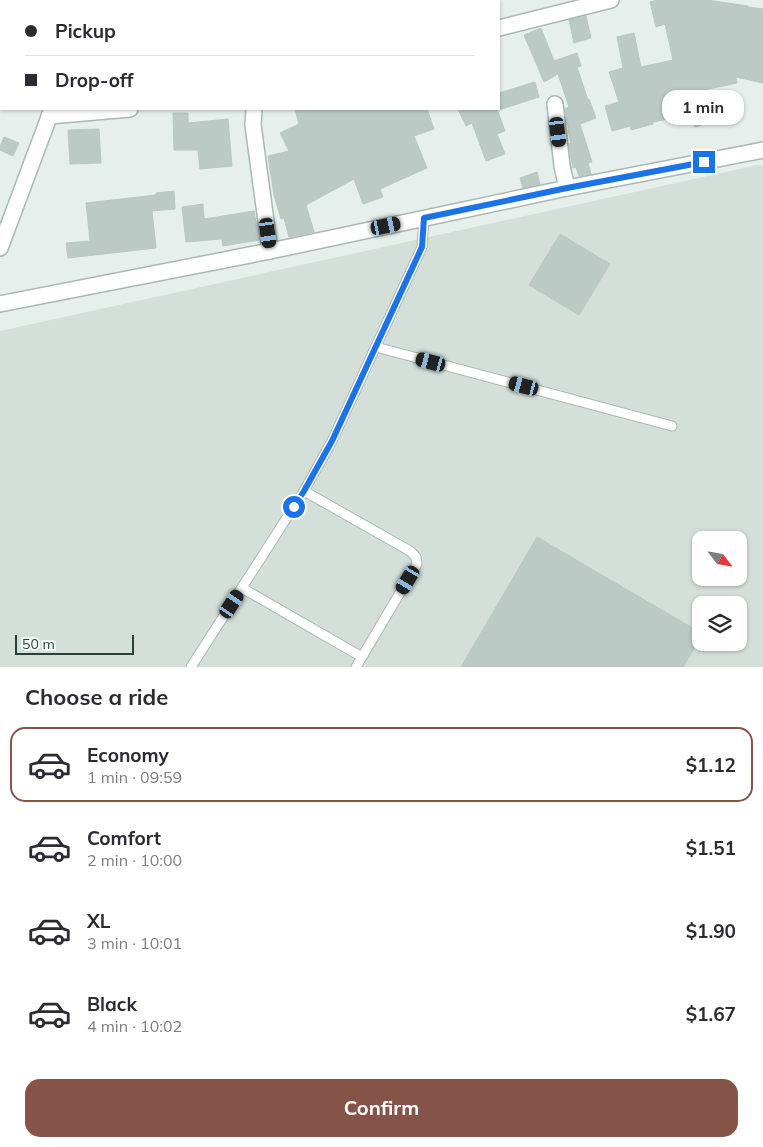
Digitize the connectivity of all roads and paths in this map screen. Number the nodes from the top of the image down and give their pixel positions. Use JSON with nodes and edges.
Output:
{"nodes":[{"id":1,"x":611,"y":0,"type":"edge"},
{"id":2,"x":500,"y":28,"type":"edge"},
{"id":3,"x":555,"y":104,"type":"dead end"},
{"id":4,"x":104,"y":110,"type":"edge"},
{"id":5,"x":254,"y":110,"type":"edge"},
{"id":6,"x":51,"y":112,"type":"edge"},
{"id":7,"x":763,"y":150,"type":"edge"},
{"id":8,"x":567,"y":188,"type":"junction"},
{"id":9,"x":424,"y":218,"type":"junction"},
{"id":10,"x":0,"y":248,"type":"edge"},
{"id":11,"x":270,"y":251,"type":"junction"},
{"id":12,"x":0,"y":304,"type":"edge"},
{"id":13,"x":376,"y":347,"type":"junction"},
{"id":14,"x":672,"y":426,"type":"dead end"},
{"id":15,"x":304,"y":491,"type":"junction"},
{"id":16,"x":242,"y":588,"type":"junction"},
{"id":17,"x":362,"y":657,"type":"junction"},
{"id":18,"x":191,"y":667,"type":"edge"},
{"id":19,"x":356,"y":667,"type":"edge"}],
"edges":[{"from":1,"to":2,"type":"street"},
{"from":3,"to":8,"type":"street"},
{"from":4,"to":6,"type":"street"},
{"from":5,"to":11,"type":"street"},
{"from":6,"to":10,"type":"street"},
{"from":7,"to":8,"type":"street"},
{"from":8,"to":9,"type":"street"},
{"from":9,"to":11,"type":"street"},
{"from":9,"to":13,"type":"lane"},
{"from":11,"to":12,"type":"street"},
{"from":13,"to":14,"type":"lane"},
{"from":13,"to":15,"type":"lane"},
{"from":15,"to":16,"type":"lane"},
{"from":15,"to":17,"type":"lane"},
{"from":16,"to":17,"type":"lane"},
{"from":16,"to":18,"type":"lane"},
{"from":17,"to":19,"type":"lane"}]}
